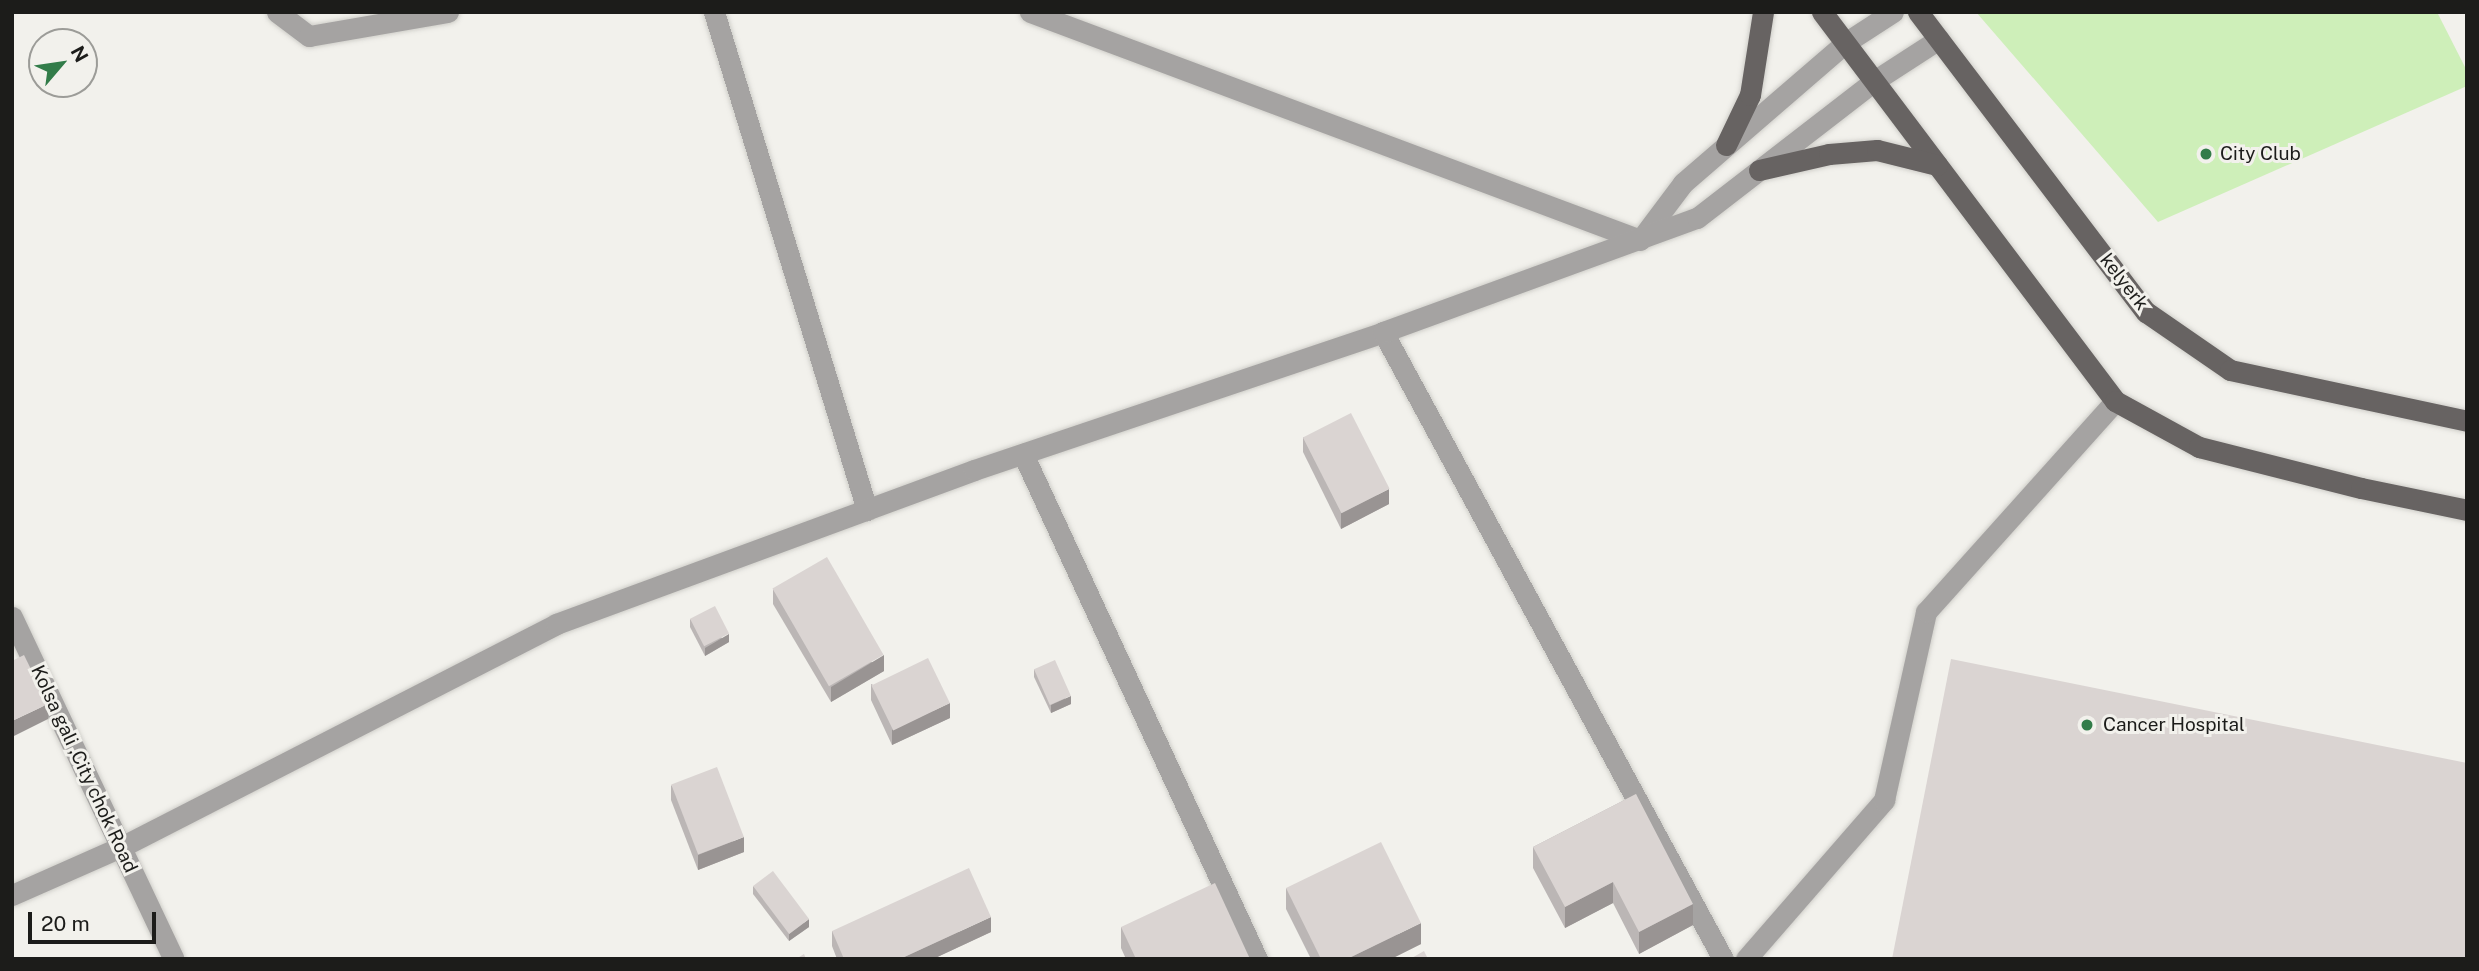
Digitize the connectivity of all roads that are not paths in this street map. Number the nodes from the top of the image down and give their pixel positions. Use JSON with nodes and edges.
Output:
{"nodes":[{"id":1,"x":277,"y":12,"type":"edge"},
{"id":2,"x":447,"y":12,"type":"edge"},
{"id":3,"x":714,"y":12,"type":"edge"},
{"id":4,"x":1030,"y":12,"type":"edge"},
{"id":5,"x":1763,"y":12,"type":"edge"},
{"id":6,"x":1822,"y":12,"type":"edge"},
{"id":7,"x":1893,"y":12,"type":"edge"},
{"id":8,"x":1918,"y":12,"type":"edge"},
{"id":9,"x":1939,"y":39,"type":"junction"},
{"id":10,"x":1845,"y":43,"type":"junction"},
{"id":11,"x":1874,"y":81,"type":"junction"},
{"id":12,"x":1726,"y":145,"type":"junction"},
{"id":13,"x":1937,"y":165,"type":"junction"},
{"id":14,"x":1759,"y":170,"type":"junction"},
{"id":15,"x":1640,"y":240,"type":"junction"},
{"id":16,"x":1383,"y":332,"type":"junction"},
{"id":17,"x":2115,"y":401,"type":"junction"},
{"id":18,"x":2467,"y":421,"type":"edge"},
{"id":19,"x":1023,"y":454,"type":"junction"},
{"id":20,"x":867,"y":510,"type":"junction"},
{"id":21,"x":2467,"y":510,"type":"edge"},
{"id":22,"x":12,"y":617,"type":"edge"},
{"id":23,"x":121,"y":847,"type":"junction"},
{"id":24,"x":12,"y":895,"type":"edge"},
{"id":25,"x":174,"y":959,"type":"edge"},
{"id":26,"x":1257,"y":959,"type":"edge"},
{"id":27,"x":1723,"y":959,"type":"edge"},
{"id":28,"x":1746,"y":959,"type":"edge"}],
"edges":[{"from":1,"to":2,"type":"street"},
{"from":3,"to":20,"type":"street"},
{"from":4,"to":15,"type":"street"},
{"from":5,"to":12,"type":"main road"},
{"from":6,"to":10,"type":"main road"},
{"from":7,"to":10,"type":"street"},
{"from":8,"to":9,"type":"main road","name":"kelyerk"},
{"from":9,"to":11,"type":"street"},
{"from":9,"to":18,"type":"main road","name":"kelyerk"},
{"from":10,"to":11,"type":"main road"},
{"from":10,"to":12,"type":"street"},
{"from":11,"to":13,"type":"main road"},
{"from":11,"to":14,"type":"street"},
{"from":12,"to":15,"type":"street"},
{"from":13,"to":14,"type":"main road"},
{"from":13,"to":17,"type":"main road"},
{"from":14,"to":15,"type":"street"},
{"from":15,"to":16,"type":"street"},
{"from":16,"to":19,"type":"street"},
{"from":16,"to":27,"type":"street"},
{"from":17,"to":21,"type":"main road"},
{"from":17,"to":28,"type":"street"},
{"from":19,"to":20,"type":"street"},
{"from":19,"to":26,"type":"street"},
{"from":20,"to":23,"type":"street"},
{"from":22,"to":23,"type":"street","name":"Kolsa gali ,City chok Road"},
{"from":23,"to":24,"type":"street"},
{"from":23,"to":25,"type":"street","name":"Kolsa gali ,City chok Road"}]}
